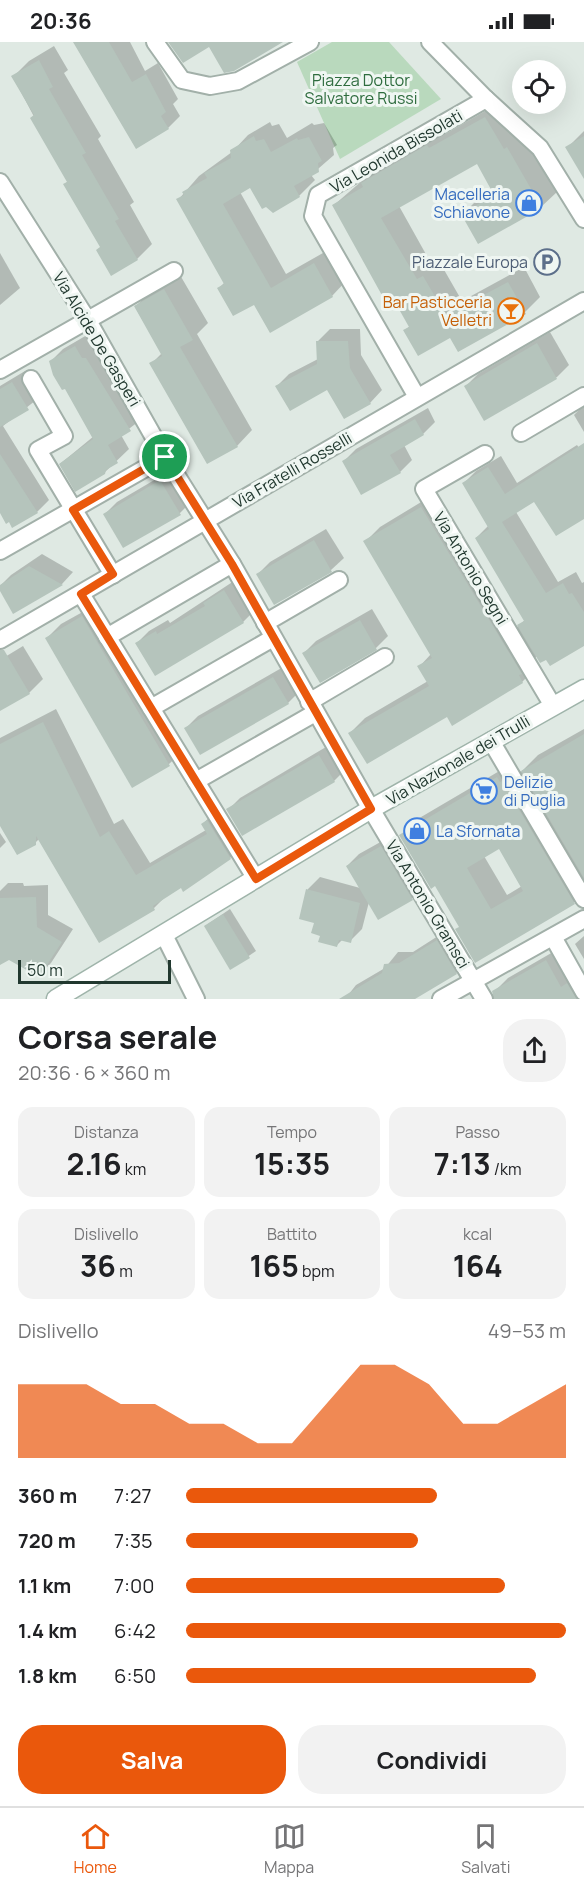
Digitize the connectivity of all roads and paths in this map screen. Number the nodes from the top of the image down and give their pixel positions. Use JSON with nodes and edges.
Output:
{"nodes":[{"id":1,"x":156,"y":42,"type":"edge"},
{"id":2,"x":310,"y":42,"type":"edge"},
{"id":3,"x":430,"y":42,"type":"edge"},
{"id":4,"x":486,"y":99,"type":"junction"},
{"id":5,"x":0,"y":182,"type":"edge"},
{"id":6,"x":584,"y":219,"type":"edge"},
{"id":7,"x":174,"y":271,"type":"dead end"},
{"id":8,"x":584,"y":300,"type":"edge"},
{"id":9,"x":87,"y":319,"type":"junction"},
{"id":10,"x":0,"y":370,"type":"edge"},
{"id":11,"x":31,"y":379,"type":"dead end"},
{"id":12,"x":584,"y":396,"type":"edge"},
{"id":13,"x":417,"y":397,"type":"junction"},
{"id":14,"x":520,"y":433,"type":"dead end"},
{"id":15,"x":484,"y":454,"type":"dead end"},
{"id":16,"x":165,"y":457,"type":"junction"},
{"id":17,"x":73,"y":510,"type":"junction"},
{"id":18,"x":204,"y":521,"type":"junction"},
{"id":19,"x":0,"y":551,"type":"edge"},
{"id":20,"x":232,"y":564,"type":"junction"},
{"id":21,"x":113,"y":574,"type":"junction"},
{"id":22,"x":339,"y":580,"type":"dead end"},
{"id":23,"x":81,"y":594,"type":"junction"},
{"id":24,"x":265,"y":623,"type":"junction"},
{"id":25,"x":107,"y":637,"type":"junction"},
{"id":26,"x":273,"y":638,"type":"junction"},
{"id":27,"x":0,"y":640,"type":"edge"},
{"id":28,"x":385,"y":657,"type":"dead end"},
{"id":29,"x":584,"y":689,"type":"edge"},
{"id":30,"x":553,"y":706,"type":"junction"},
{"id":31,"x":312,"y":707,"type":"junction"},
{"id":32,"x":151,"y":708,"type":"junction"},
{"id":33,"x":491,"y":741,"type":"junction"},
{"id":34,"x":196,"y":781,"type":"junction"},
{"id":35,"x":371,"y":809,"type":"junction"},
{"id":36,"x":256,"y":879,"type":"junction"},
{"id":37,"x":584,"y":898,"type":"edge"},
{"id":38,"x":584,"y":919,"type":"edge"},
{"id":39,"x":164,"y":935,"type":"junction"},
{"id":40,"x":553,"y":937,"type":"junction"},
{"id":41,"x":474,"y":982,"type":"junction"},
{"id":42,"x":584,"y":992,"type":"edge"},
{"id":43,"x":56,"y":999,"type":"edge"},
{"id":44,"x":196,"y":999,"type":"edge"},
{"id":45,"x":441,"y":999,"type":"edge"},
{"id":46,"x":484,"y":999,"type":"edge"}],
"edges":[{"from":1,"to":2,"type":"street"},
{"from":3,"to":4,"type":"street"},
{"from":4,"to":6,"type":"street"},
{"from":4,"to":13,"type":"street","name":"Via Leonida Bissolati"},
{"from":5,"to":9,"type":"street","name":"Via Alcide De Gasperi"},
{"from":7,"to":9,"type":"street"},
{"from":8,"to":13,"type":"street","name":"Via Fratelli Rosselli"},
{"from":9,"to":10,"type":"street"},
{"from":9,"to":16,"type":"street","name":"Via Alcide De Gasperi"},
{"from":11,"to":17,"type":"street"},
{"from":12,"to":14,"type":"street"},
{"from":13,"to":18,"type":"street","name":"Via Fratelli Rosselli"},
{"from":15,"to":30,"type":"street","name":"Via Antonio Segni"},
{"from":16,"to":17,"type":"street"},
{"from":16,"to":18,"type":"street","name":"Via Alcide De Gasperi"},
{"from":17,"to":19,"type":"street"},
{"from":17,"to":21,"type":"street"},
{"from":18,"to":20,"type":"street","name":"Via Alcide De Gasperi"},
{"from":18,"to":21,"type":"street","name":"Via Fratelli Rosselli"},
{"from":20,"to":24,"type":"street","name":"Via Alcide De Gasperi"},
{"from":20,"to":25,"type":"street"},
{"from":21,"to":23,"type":"street","name":"Via Fratelli Rosselli"},
{"from":22,"to":24,"type":"street"},
{"from":23,"to":25,"type":"street"},
{"from":23,"to":27,"type":"street","name":"Via Fratelli Rosselli"},
{"from":24,"to":26,"type":"street","name":"Via Alcide De Gasperi"},
{"from":25,"to":32,"type":"street"},
{"from":26,"to":31,"type":"street","name":"Via Alcide De Gasperi"},
{"from":26,"to":32,"type":"street"},
{"from":28,"to":31,"type":"street"},
{"from":29,"to":30,"type":"street","name":"Via Nazionale dei Trulli"},
{"from":30,"to":33,"type":"street","name":"Via Nazionale dei Trulli"},
{"from":31,"to":34,"type":"street"},
{"from":31,"to":35,"type":"street","name":"Via Alcide De Gasperi"},
{"from":32,"to":34,"type":"street"},
{"from":33,"to":35,"type":"street","name":"Via Nazionale dei Trulli"},
{"from":33,"to":37,"type":"street"},
{"from":34,"to":36,"type":"street"},
{"from":35,"to":36,"type":"street","name":"Via Nazionale dei Trulli"},
{"from":35,"to":41,"type":"street","name":"Via Antonio Gramsci"},
{"from":36,"to":39,"type":"street","name":"Via Nazionale dei Trulli"},
{"from":38,"to":40,"type":"street"},
{"from":39,"to":43,"type":"street","name":"Via Nazionale dei Trulli"},
{"from":39,"to":44,"type":"street"},
{"from":40,"to":41,"type":"street"},
{"from":40,"to":42,"type":"street"},
{"from":41,"to":45,"type":"street"},
{"from":41,"to":46,"type":"street","name":"Via Antonio Gramsci"}]}
